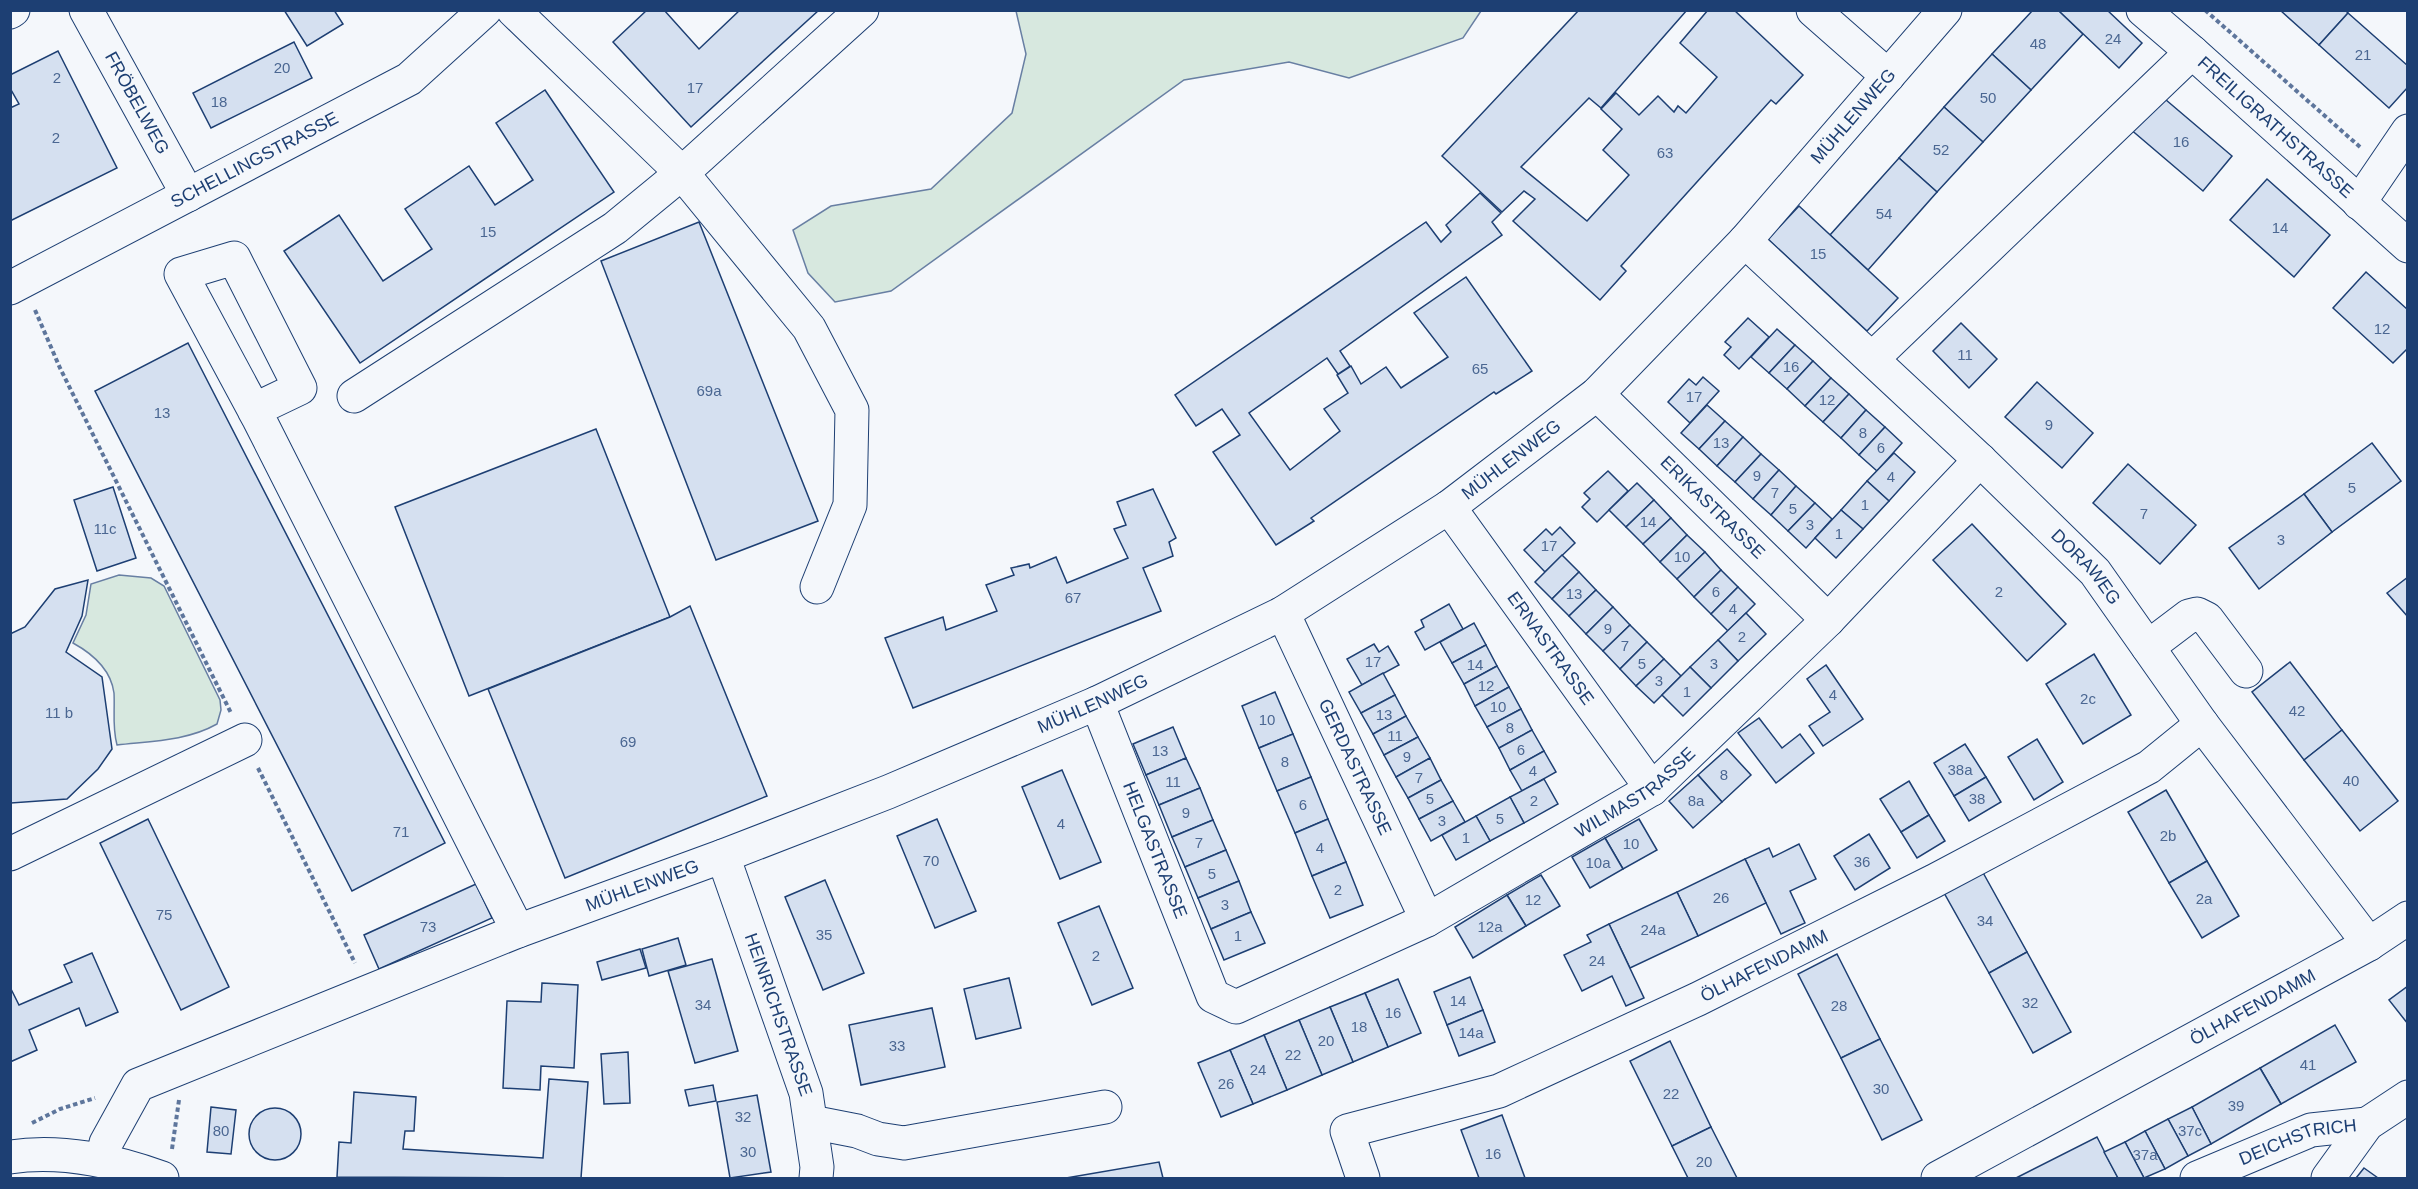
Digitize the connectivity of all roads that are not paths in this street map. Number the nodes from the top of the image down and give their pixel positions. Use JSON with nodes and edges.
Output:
{"nodes":[{"id":1,"x":86,"y":10,"type":"edge"},
{"id":2,"x":485,"y":10,"type":"edge"},
{"id":3,"x":513,"y":10,"type":"edge"},
{"id":4,"x":862,"y":10,"type":"edge"},
{"id":5,"x":1813,"y":10,"type":"edge"},
{"id":6,"x":1945,"y":10,"type":"edge"},
{"id":7,"x":2143,"y":10,"type":"edge"},
{"id":8,"x":2192,"y":52,"type":"junction"},
{"id":9,"x":1888,"y":76,"type":"junction"},
{"id":10,"x":2408,"y":131,"type":"edge"},
{"id":11,"x":682,"y":173,"type":"junction"},
{"id":12,"x":188,"y":195,"type":"junction"},
{"id":13,"x":2359,"y":203,"type":"junction"},
{"id":14,"x":1745,"y":241,"type":"junction"},
{"id":15,"x":2408,"y":246,"type":"edge"},
{"id":16,"x":17,"y":285,"type":"edge"},
{"id":17,"x":1872,"y":359,"type":"junction"},
{"id":18,"x":1597,"y":394,"type":"junction"},
{"id":19,"x":354,"y":396,"type":"dead end"},
{"id":20,"x":259,"y":419,"type":"junction"},
{"id":21,"x":1980,"y":460,"type":"junction"},
{"id":22,"x":1449,"y":507,"type":"junction"},
{"id":23,"x":816,"y":587,"type":"dead end"},
{"id":24,"x":1282,"y":613,"type":"junction"},
{"id":25,"x":1828,"y":620,"type":"junction"},
{"id":26,"x":2148,"y":647,"type":"junction"},
{"id":27,"x":2246,"y":671,"type":"dead end"},
{"id":28,"x":1097,"y":703,"type":"junction"},
{"id":29,"x":2202,"y":724,"type":"junction"},
{"id":30,"x":245,"y":740,"type":"road end"},
{"id":31,"x":1652,"y":789,"type":"junction"},
{"id":32,"x":10,"y":854,"type":"edge"},
{"id":33,"x":723,"y":856,"type":"junction"},
{"id":34,"x":2408,"y":918,"type":"edge"},
{"id":35,"x":1427,"y":920,"type":"junction"},
{"id":36,"x":518,"y":931,"type":"junction"},
{"id":37,"x":2369,"y":944,"type":"junction"},
{"id":38,"x":1213,"y":996,"type":"joint"},
{"id":39,"x":2408,"y":1097,"type":"edge"},
{"id":40,"x":1105,"y":1107,"type":"dead end"},
{"id":41,"x":811,"y":1122,"type":"junction"},
{"id":42,"x":2367,"y":1124,"type":"junction"},
{"id":43,"x":10,"y":1157,"type":"edge"},
{"id":44,"x":102,"y":1160,"type":"junction"},
{"id":45,"x":155,"y":1176,"type":"edge"},
{"id":46,"x":816,"y":1179,"type":"edge"},
{"id":47,"x":1363,"y":1179,"type":"edge"},
{"id":48,"x":1938,"y":1179,"type":"edge"},
{"id":49,"x":2197,"y":1179,"type":"edge"},
{"id":50,"x":2328,"y":1179,"type":"edge"}],
"edges":[{"from":1,"to":12,"type":"street","name":"FRÖBELWEG"},
{"from":2,"to":12,"type":"street","name":"SCHELLINGSTRASSE"},
{"from":3,"to":11,"type":"street"},
{"from":4,"to":11,"type":"street"},
{"from":5,"to":9,"type":"street"},
{"from":6,"to":9,"type":"street","name":"MÜHLENWEG"},
{"from":7,"to":8,"type":"street","name":"FREILIGRATHSTRASSE"},
{"from":8,"to":13,"type":"street","name":"FREILIGRATHSTRASSE"},
{"from":8,"to":17,"type":"street"},
{"from":9,"to":14,"type":"street","name":"MÜHLENWEG"},
{"from":10,"to":13,"type":"street"},
{"from":11,"to":19,"type":"street"},
{"from":11,"to":23,"type":"street"},
{"from":12,"to":16,"type":"street","name":"SCHELLINGSTRASSE"},
{"from":13,"to":15,"type":"street","name":"FREILIGRATHSTRASSE"},
{"from":14,"to":17,"type":"street","name":"DORAWEG"},
{"from":14,"to":18,"type":"street","name":"MÜHLENWEG"},
{"from":17,"to":21,"type":"street","name":"DORAWEG"},
{"from":18,"to":22,"type":"street","name":"MÜHLENWEG"},
{"from":18,"to":25,"type":"street","name":"ERIKASTRASSE"},
{"from":20,"to":20,"type":"street"},
{"from":20,"to":36,"type":"street"},
{"from":21,"to":25,"type":"street","name":"WILMASTRASSE"},
{"from":21,"to":26,"type":"street","name":"DORAWEG"},
{"from":22,"to":24,"type":"street","name":"MÜHLENWEG"},
{"from":22,"to":31,"type":"street","name":"ERNASTRASSE"},
{"from":24,"to":28,"type":"street","name":"MÜHLENWEG"},
{"from":24,"to":35,"type":"street","name":"GERDASTRASSE"},
{"from":25,"to":31,"type":"street","name":"WILMASTRASSE"},
{"from":26,"to":27,"type":"street"},
{"from":26,"to":29,"type":"street","name":"DORAWEG"},
{"from":28,"to":33,"type":"street","name":"MÜHLENWEG"},
{"from":28,"to":38,"type":"street","name":"HELGASTRASSE"},
{"from":29,"to":37,"type":"street","name":"DORAWEG"},
{"from":29,"to":47,"type":"street","name":"ÖLHAFENDAMM"},
{"from":30,"to":32,"type":"street"},
{"from":31,"to":35,"type":"street","name":"WILMASTRASSE"},
{"from":33,"to":36,"type":"street","name":"MÜHLENWEG"},
{"from":33,"to":41,"type":"street","name":"HEINRICHSTRASSE"},
{"from":34,"to":37,"type":"street","name":"ÖLHAFENDAMM"},
{"from":35,"to":38,"type":"street","name":"WILMASTRASSE"},
{"from":36,"to":44,"type":"street","name":"MÜHLENWEG"},
{"from":37,"to":48,"type":"street","name":"ÖLHAFENDAMM"},
{"from":39,"to":42,"type":"street"},
{"from":40,"to":41,"type":"street"},
{"from":41,"to":46,"type":"street","name":"HEINRICHSTRASSE"},
{"from":42,"to":49,"type":"street","name":"DEICHSTRICH"},
{"from":42,"to":50,"type":"street"},
{"from":43,"to":44,"type":"street"},
{"from":44,"to":45,"type":"street"}]}
